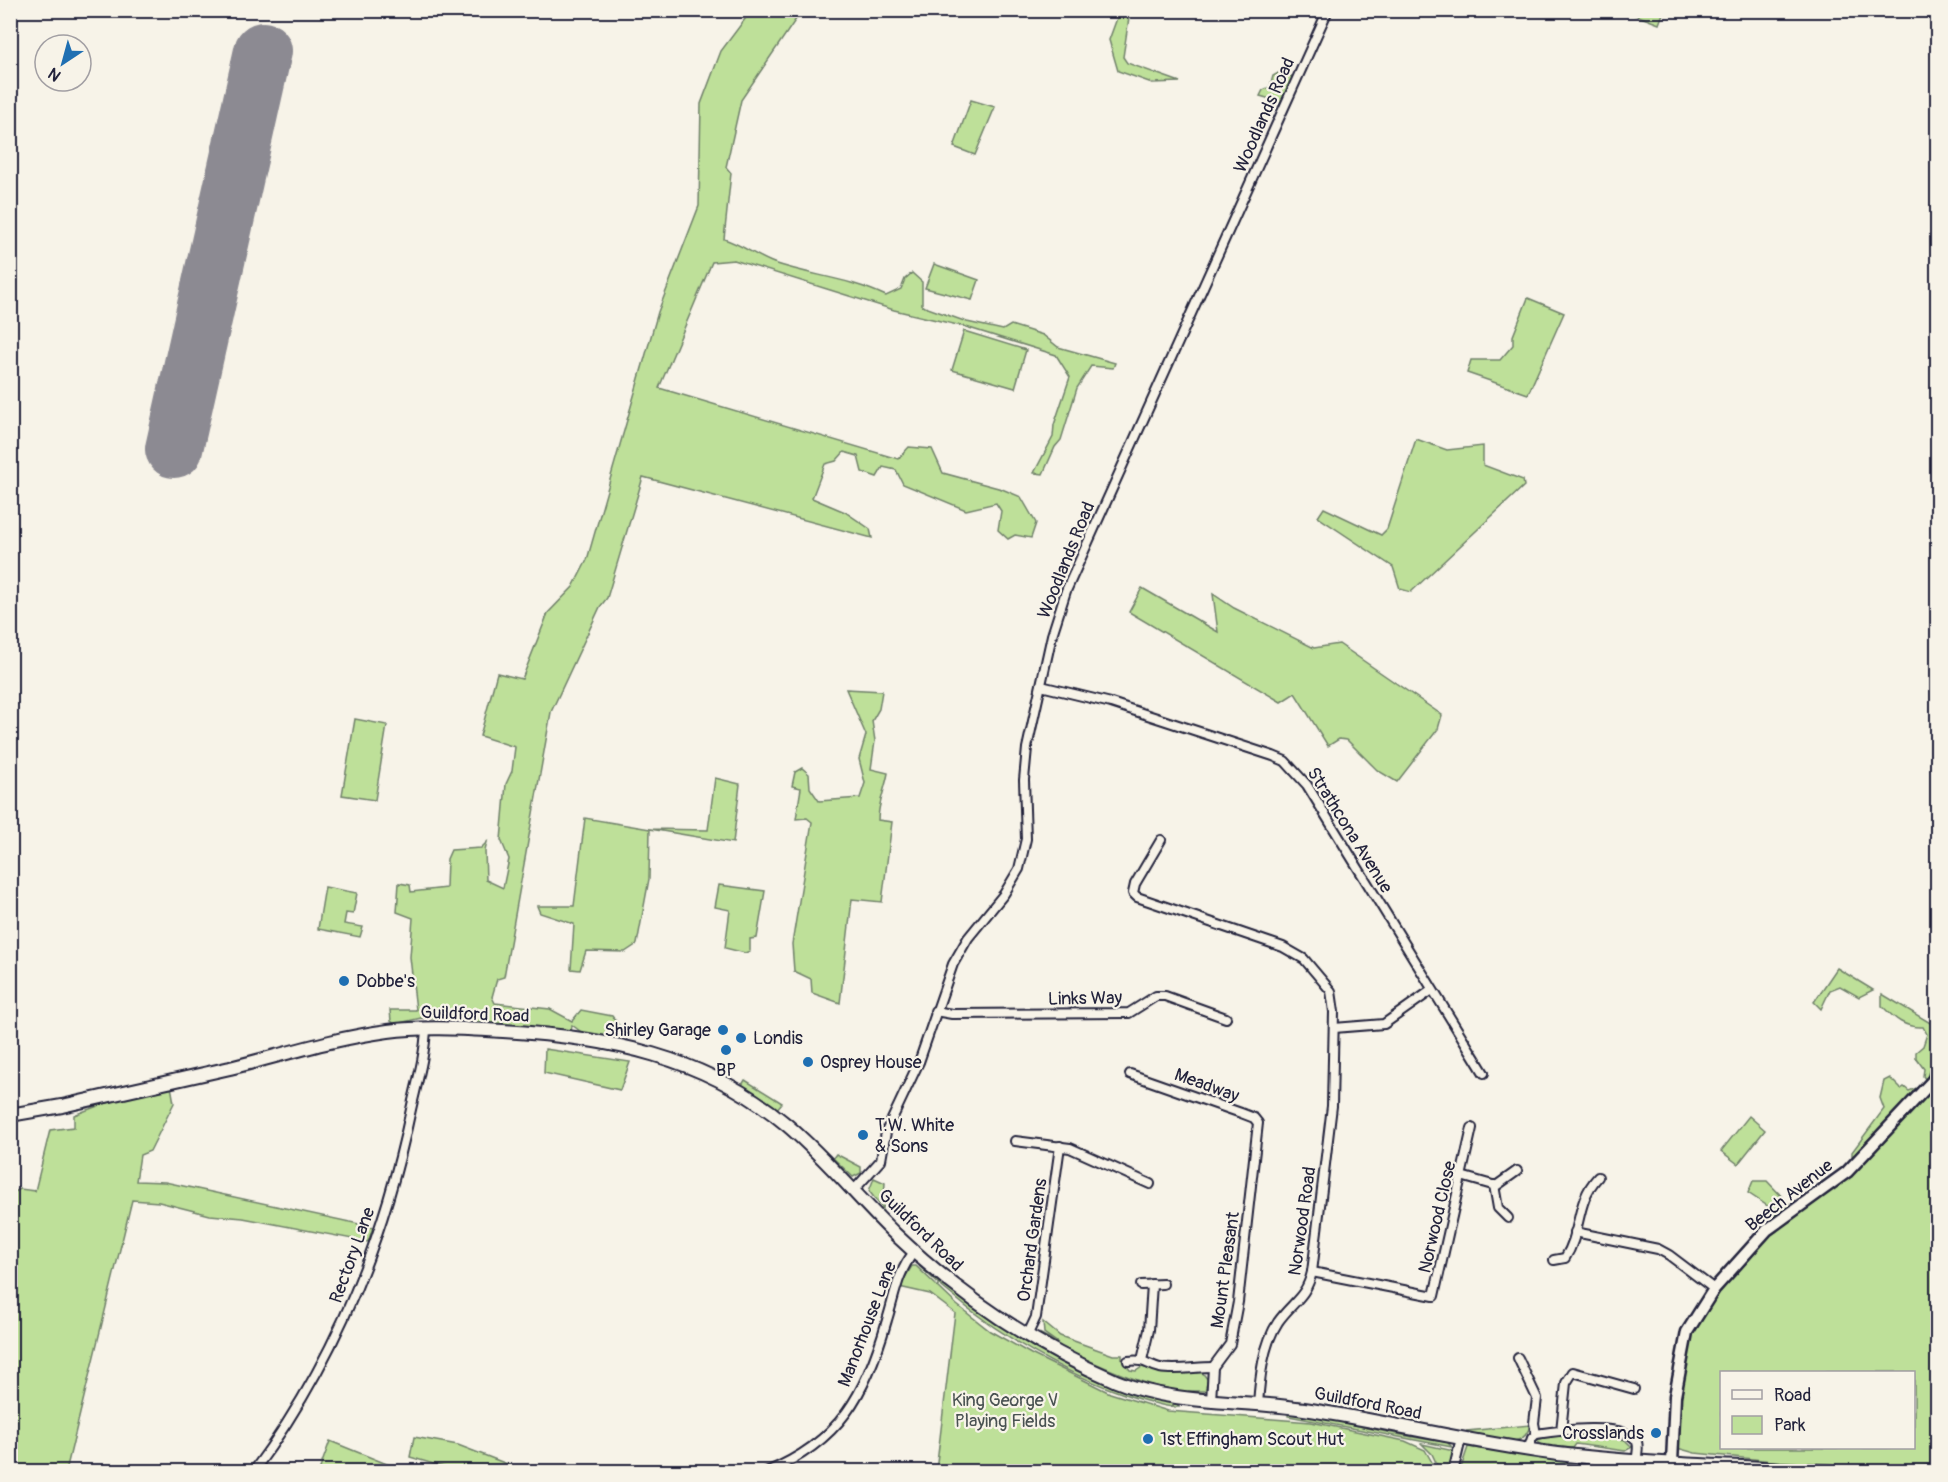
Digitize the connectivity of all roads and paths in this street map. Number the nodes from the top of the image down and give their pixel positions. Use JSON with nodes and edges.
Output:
{"nodes":[{"id":1,"x":1328,"y":10,"type":"edge"},
{"id":2,"x":1041,"y":686,"type":"junction"},
{"id":3,"x":1161,"y":840,"type":"dead end"},
{"id":4,"x":1432,"y":990,"type":"junction"},
{"id":5,"x":935,"y":1011,"type":"junction"},
{"id":6,"x":1226,"y":1018,"type":"dead end"},
{"id":7,"x":426,"y":1028,"type":"junction"},
{"id":8,"x":1334,"y":1028,"type":"junction"},
{"id":9,"x":1938,"y":1062,"type":"edge"},
{"id":10,"x":1484,"y":1073,"type":"dead end"},
{"id":11,"x":1130,"y":1074,"type":"dead end"},
{"id":12,"x":1935,"y":1076,"type":"edge"},
{"id":13,"x":10,"y":1115,"type":"edge"},
{"id":14,"x":1472,"y":1128,"type":"dead end"},
{"id":15,"x":1257,"y":1138,"type":"joint"},
{"id":16,"x":1015,"y":1141,"type":"dead end"},
{"id":17,"x":1060,"y":1146,"type":"junction"},
{"id":18,"x":1516,"y":1171,"type":"dead end"},
{"id":19,"x":1461,"y":1176,"type":"junction"},
{"id":20,"x":1598,"y":1177,"type":"dead end"},
{"id":21,"x":1150,"y":1185,"type":"dead end"},
{"id":22,"x":1494,"y":1185,"type":"junction"},
{"id":23,"x":854,"y":1190,"type":"junction"},
{"id":24,"x":1508,"y":1218,"type":"dead end"},
{"id":25,"x":1575,"y":1232,"type":"junction"},
{"id":26,"x":914,"y":1252,"type":"junction"},
{"id":27,"x":1554,"y":1260,"type":"dead end"},
{"id":28,"x":1312,"y":1272,"type":"junction"},
{"id":29,"x":1152,"y":1284,"type":"junction"},
{"id":30,"x":1163,"y":1284,"type":"dead end"},
{"id":31,"x":1141,"y":1285,"type":"dead end"},
{"id":32,"x":1714,"y":1289,"type":"junction"},
{"id":33,"x":1027,"y":1336,"type":"junction"},
{"id":34,"x":1518,"y":1358,"type":"dead end"},
{"id":35,"x":1142,"y":1360,"type":"junction"},
{"id":36,"x":1128,"y":1361,"type":"dead end"},
{"id":37,"x":1212,"y":1367,"type":"junction"},
{"id":38,"x":1634,"y":1389,"type":"dead end"},
{"id":39,"x":1211,"y":1401,"type":"junction"},
{"id":40,"x":1258,"y":1404,"type":"junction"},
{"id":41,"x":1561,"y":1431,"type":"junction"},
{"id":42,"x":1536,"y":1434,"type":"junction"},
{"id":43,"x":1461,"y":1439,"type":"junction"},
{"id":44,"x":1528,"y":1449,"type":"junction"},
{"id":45,"x":1636,"y":1461,"type":"junction"},
{"id":46,"x":1668,"y":1466,"type":"edge"},
{"id":47,"x":1652,"y":1467,"type":"edge"},
{"id":48,"x":1832,"y":1471,"type":"edge"},
{"id":49,"x":253,"y":1472,"type":"edge"},
{"id":50,"x":766,"y":1472,"type":"edge"},
{"id":51,"x":1453,"y":1472,"type":"edge"}],
"edges":[{"from":1,"to":2,"type":"street","name":"Woodlands Road"},
{"from":2,"to":4,"type":"street","name":"Strathcona Avenue"},
{"from":2,"to":5,"type":"street","name":"Woodlands Road"},
{"from":3,"to":8,"type":"street","name":"Norwood Road"},
{"from":4,"to":8,"type":"street"},
{"from":4,"to":10,"type":"street","name":"Strathcona Avenue"},
{"from":5,"to":6,"type":"street","name":"Links Way"},
{"from":5,"to":23,"type":"street","name":"Woodlands Road"},
{"from":7,"to":13,"type":"main road","name":"Guildford Road"},
{"from":7,"to":23,"type":"main road","name":"Guildford Road"},
{"from":7,"to":49,"type":"street","name":"Rectory Lane"},
{"from":8,"to":28,"type":"street","name":"Norwood Road"},
{"from":9,"to":12,"type":"street"},
{"from":11,"to":15,"type":"street","name":"Meadway"},
{"from":12,"to":32,"type":"street","name":"Beech Avenue"},
{"from":14,"to":19,"type":"street","name":"Norwood Close"},
{"from":15,"to":37,"type":"street","name":"Mount Pleasant"},
{"from":16,"to":17,"type":"street"},
{"from":17,"to":21,"type":"street"},
{"from":17,"to":33,"type":"street","name":"Orchard Gardens"},
{"from":18,"to":22,"type":"street"},
{"from":19,"to":22,"type":"street"},
{"from":19,"to":28,"type":"street","name":"Norwood Close"},
{"from":20,"to":25,"type":"street"},
{"from":22,"to":24,"type":"street"},
{"from":23,"to":26,"type":"main road","name":"Guildford Road"},
{"from":25,"to":27,"type":"street"},
{"from":25,"to":32,"type":"street"},
{"from":26,"to":33,"type":"main road","name":"Guildford Road"},
{"from":26,"to":50,"type":"street","name":"Manorhouse Lane"},
{"from":28,"to":40,"type":"street","name":"Norwood Road"},
{"from":29,"to":30,"type":"street"},
{"from":29,"to":31,"type":"street"},
{"from":29,"to":35,"type":"street"},
{"from":32,"to":46,"type":"street","name":"Beech Avenue"},
{"from":33,"to":39,"type":"main road","name":"Guildford Road"},
{"from":34,"to":42,"type":"street"},
{"from":35,"to":36,"type":"street"},
{"from":35,"to":37,"type":"street"},
{"from":37,"to":39,"type":"street"},
{"from":38,"to":41,"type":"street"},
{"from":39,"to":40,"type":"main road","name":"Guildford Road"},
{"from":40,"to":43,"type":"main road","name":"Guildford Road"},
{"from":41,"to":42,"type":"street"},
{"from":41,"to":45,"type":"street"},
{"from":42,"to":44,"type":"street"},
{"from":43,"to":44,"type":"main road","name":"Guildford Road"},
{"from":43,"to":51,"type":"street"},
{"from":44,"to":45,"type":"main road","name":"Guildford Road"},
{"from":45,"to":47,"type":"main road","name":"Guildford Road"},
{"from":46,"to":47,"type":"main road","name":"Guildford Road"},
{"from":46,"to":48,"type":"main road","name":"Guildford Road"}]}
